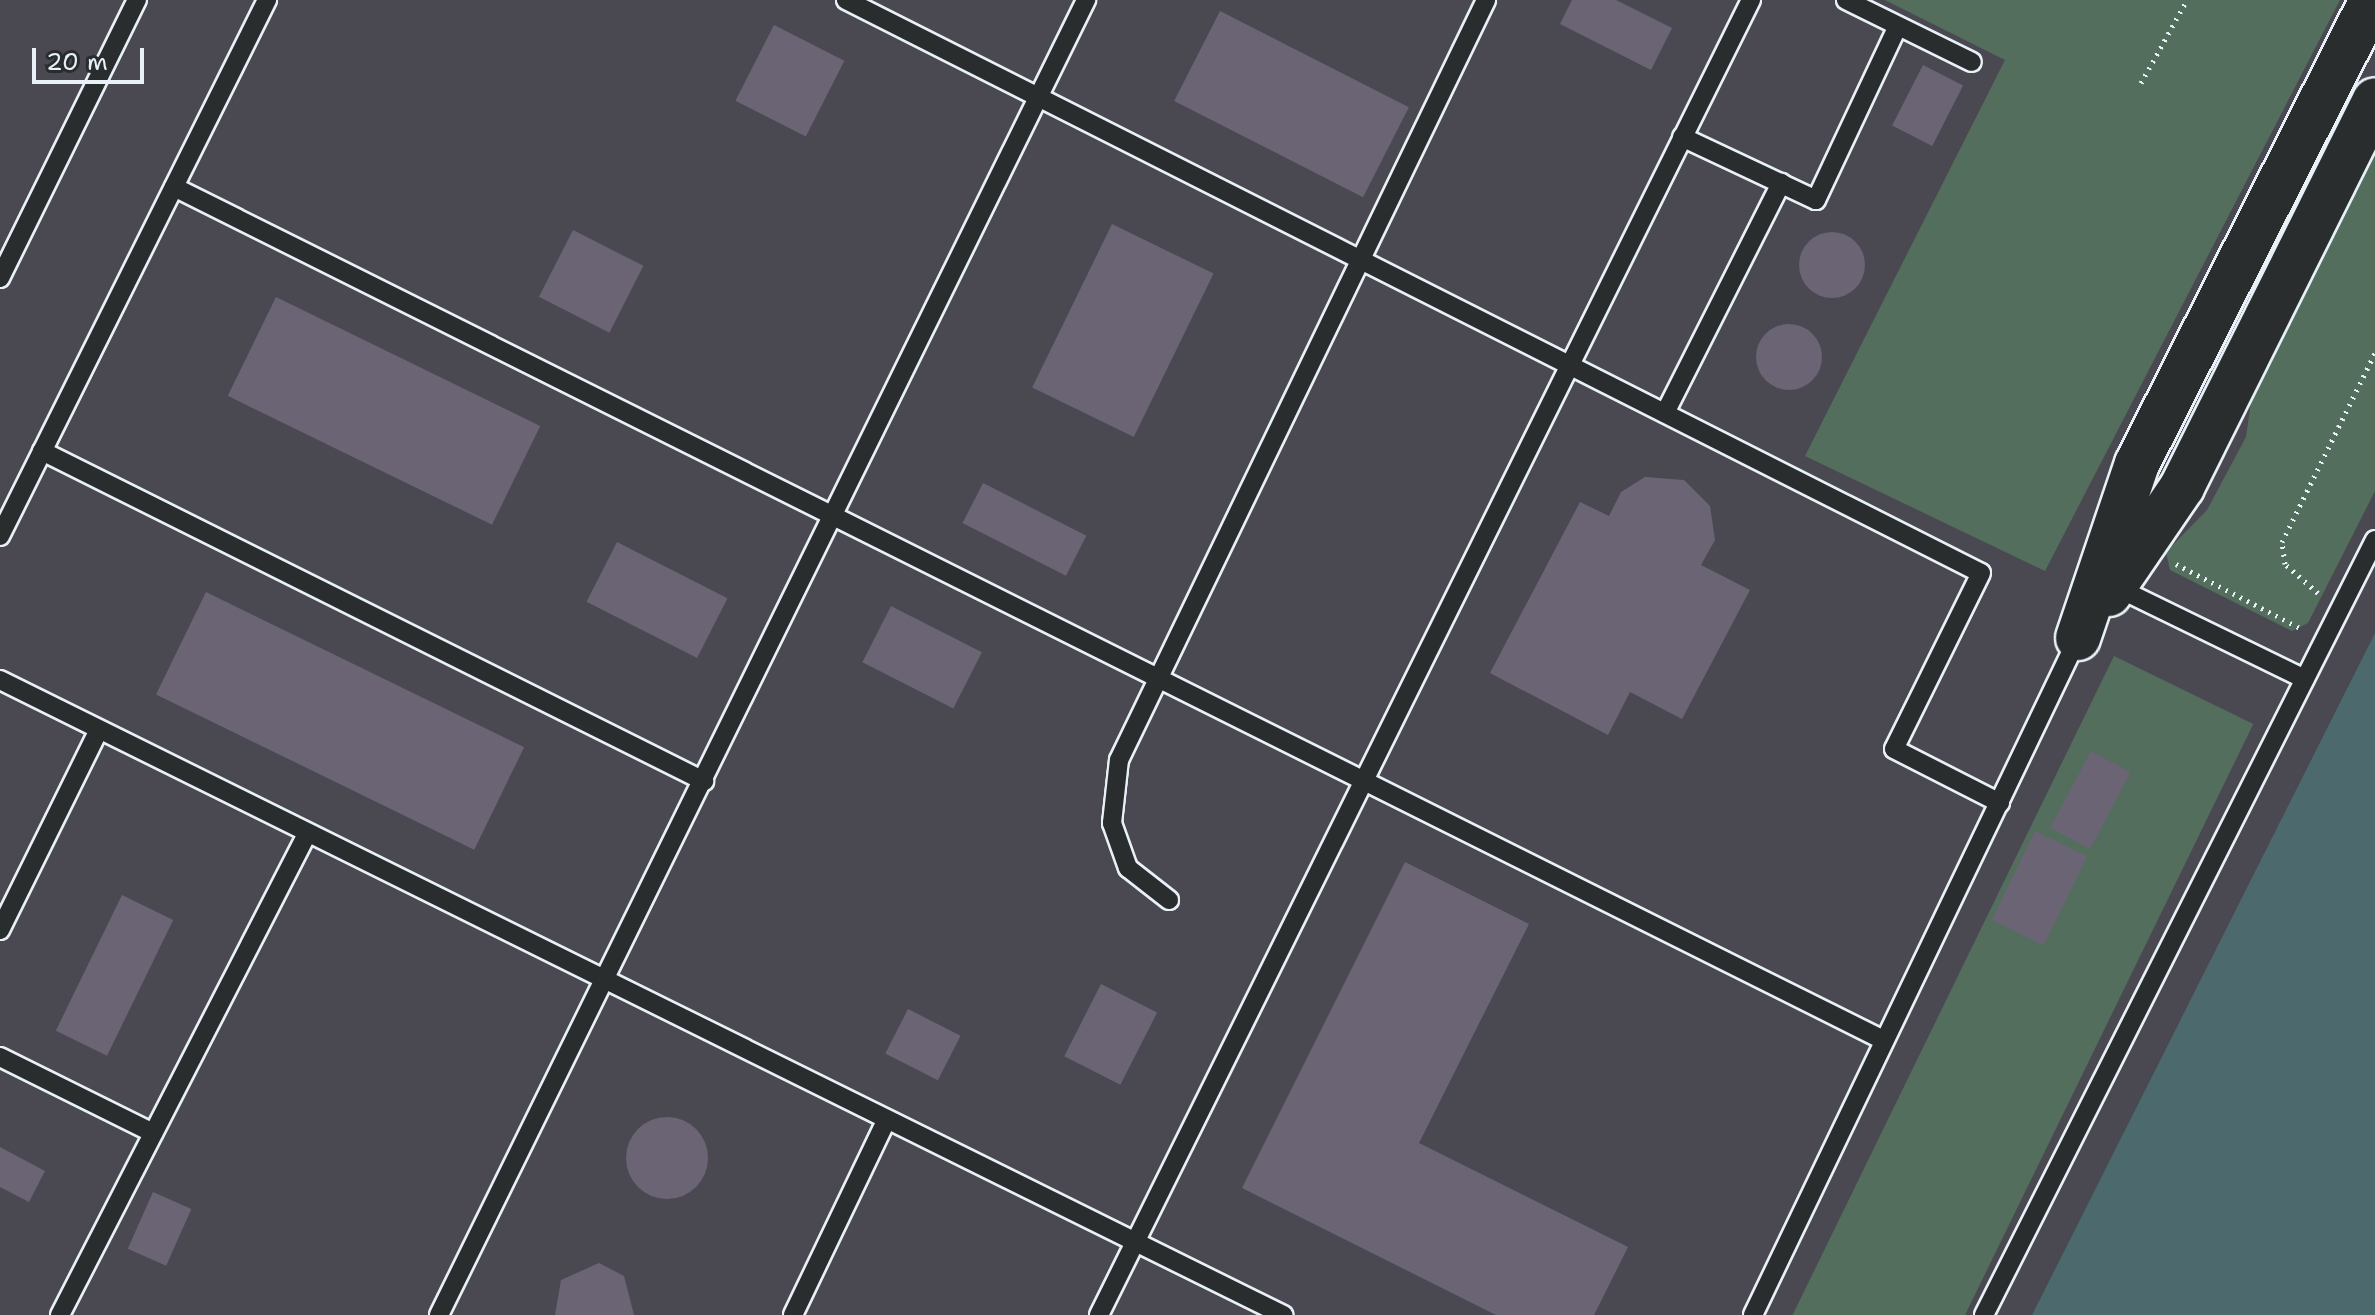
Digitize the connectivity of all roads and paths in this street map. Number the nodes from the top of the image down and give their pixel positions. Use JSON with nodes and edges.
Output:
{"nodes":[{"id":1,"x":137,"y":0,"type":"edge"},
{"id":2,"x":267,"y":0,"type":"edge"},
{"id":3,"x":846,"y":0,"type":"edge"},
{"id":4,"x":1086,"y":0,"type":"edge"},
{"id":5,"x":1486,"y":0,"type":"edge"},
{"id":6,"x":1751,"y":0,"type":"edge"},
{"id":7,"x":1846,"y":0,"type":"edge"},
{"id":8,"x":2187,"y":0,"type":"edge"},
{"id":9,"x":2372,"y":0,"type":"edge"},
{"id":10,"x":1898,"y":26,"type":"junction"},
{"id":11,"x":1972,"y":62,"type":"dead end"},
{"id":12,"x":2141,"y":83,"type":"dead end"},
{"id":13,"x":1038,"y":97,"type":"junction"},
{"id":14,"x":2375,"y":100,"type":"edge"},
{"id":15,"x":1682,"y":137,"type":"junction"},
{"id":16,"x":1781,"y":183,"type":"junction"},
{"id":17,"x":174,"y":187,"type":"junction"},
{"id":18,"x":1361,"y":260,"type":"junction"},
{"id":19,"x":0,"y":278,"type":"edge"},
{"id":20,"x":2375,"y":353,"type":"edge"},
{"id":21,"x":1568,"y":364,"type":"junction"},
{"id":22,"x":1665,"y":413,"type":"junction"},
{"id":23,"x":42,"y":451,"type":"junction"},
{"id":24,"x":831,"y":518,"type":"junction"},
{"id":25,"x":0,"y":536,"type":"edge"},
{"id":26,"x":2375,"y":540,"type":"edge"},
{"id":27,"x":2175,"y":551,"type":"dead end"},
{"id":28,"x":2114,"y":586,"type":"junction"},
{"id":29,"x":2342,"y":606,"type":"junction"},
{"id":30,"x":2078,"y":638,"type":"junction"},
{"id":31,"x":2325,"y":640,"type":"junction"},
{"id":32,"x":1160,"y":677,"type":"junction"},
{"id":33,"x":2305,"y":679,"type":"junction"},
{"id":34,"x":0,"y":680,"type":"edge"},
{"id":35,"x":99,"y":730,"type":"junction"},
{"id":36,"x":704,"y":781,"type":"junction"},
{"id":37,"x":1361,"y":783,"type":"junction"},
{"id":38,"x":2000,"y":803,"type":"junction"},
{"id":39,"x":307,"y":834,"type":"junction"},
{"id":40,"x":1169,"y":900,"type":"dead end"},
{"id":41,"x":0,"y":930,"type":"edge"},
{"id":42,"x":607,"y":980,"type":"junction"},
{"id":43,"x":1883,"y":1040,"type":"junction"},
{"id":44,"x":0,"y":1057,"type":"edge"},
{"id":45,"x":887,"y":1119,"type":"junction"},
{"id":46,"x":153,"y":1133,"type":"junction"},
{"id":47,"x":1135,"y":1241,"type":"junction"},
{"id":48,"x":60,"y":1315,"type":"edge"},
{"id":49,"x":439,"y":1315,"type":"edge"},
{"id":50,"x":793,"y":1315,"type":"edge"},
{"id":51,"x":1099,"y":1315,"type":"edge"},
{"id":52,"x":1283,"y":1315,"type":"edge"},
{"id":53,"x":1753,"y":1315,"type":"edge"},
{"id":54,"x":1984,"y":1315,"type":"edge"}],
"edges":[{"from":1,"to":19,"type":"lane"},
{"from":2,"to":17,"type":"lane"},
{"from":3,"to":13,"type":"lane"},
{"from":4,"to":13,"type":"lane"},
{"from":5,"to":18,"type":"lane"},
{"from":6,"to":15,"type":"lane"},
{"from":7,"to":10,"type":"lane"},
{"from":8,"to":12,"type":"path"},
{"from":9,"to":30,"type":"street"},
{"from":10,"to":11,"type":"lane"},
{"from":10,"to":16,"type":"lane"},
{"from":13,"to":18,"type":"lane"},
{"from":13,"to":24,"type":"lane"},
{"from":14,"to":28,"type":"street"},
{"from":15,"to":16,"type":"lane"},
{"from":15,"to":21,"type":"lane"},
{"from":16,"to":22,"type":"lane"},
{"from":17,"to":23,"type":"lane"},
{"from":17,"to":24,"type":"lane"},
{"from":18,"to":21,"type":"lane"},
{"from":18,"to":32,"type":"lane"},
{"from":20,"to":29,"type":"path"},
{"from":21,"to":22,"type":"lane"},
{"from":21,"to":37,"type":"lane"},
{"from":22,"to":38,"type":"lane"},
{"from":23,"to":25,"type":"lane"},
{"from":23,"to":36,"type":"lane"},
{"from":24,"to":32,"type":"lane"},
{"from":24,"to":36,"type":"lane"},
{"from":26,"to":29,"type":"lane"},
{"from":27,"to":31,"type":"path"},
{"from":28,"to":30,"type":"street"},
{"from":28,"to":33,"type":"lane"},
{"from":29,"to":31,"type":"lane"},
{"from":30,"to":38,"type":"lane"},
{"from":31,"to":33,"type":"lane"},
{"from":32,"to":37,"type":"lane"},
{"from":32,"to":40,"type":"lane"},
{"from":33,"to":54,"type":"lane"},
{"from":34,"to":35,"type":"lane"},
{"from":35,"to":39,"type":"lane"},
{"from":35,"to":41,"type":"lane"},
{"from":36,"to":42,"type":"lane"},
{"from":37,"to":43,"type":"lane"},
{"from":37,"to":47,"type":"lane"},
{"from":38,"to":43,"type":"lane"},
{"from":39,"to":42,"type":"lane"},
{"from":39,"to":46,"type":"lane"},
{"from":42,"to":45,"type":"lane"},
{"from":42,"to":49,"type":"lane"},
{"from":43,"to":53,"type":"lane"},
{"from":44,"to":46,"type":"lane"},
{"from":45,"to":47,"type":"lane"},
{"from":45,"to":50,"type":"lane"},
{"from":46,"to":48,"type":"lane"},
{"from":47,"to":51,"type":"lane"},
{"from":47,"to":52,"type":"lane"}]}
